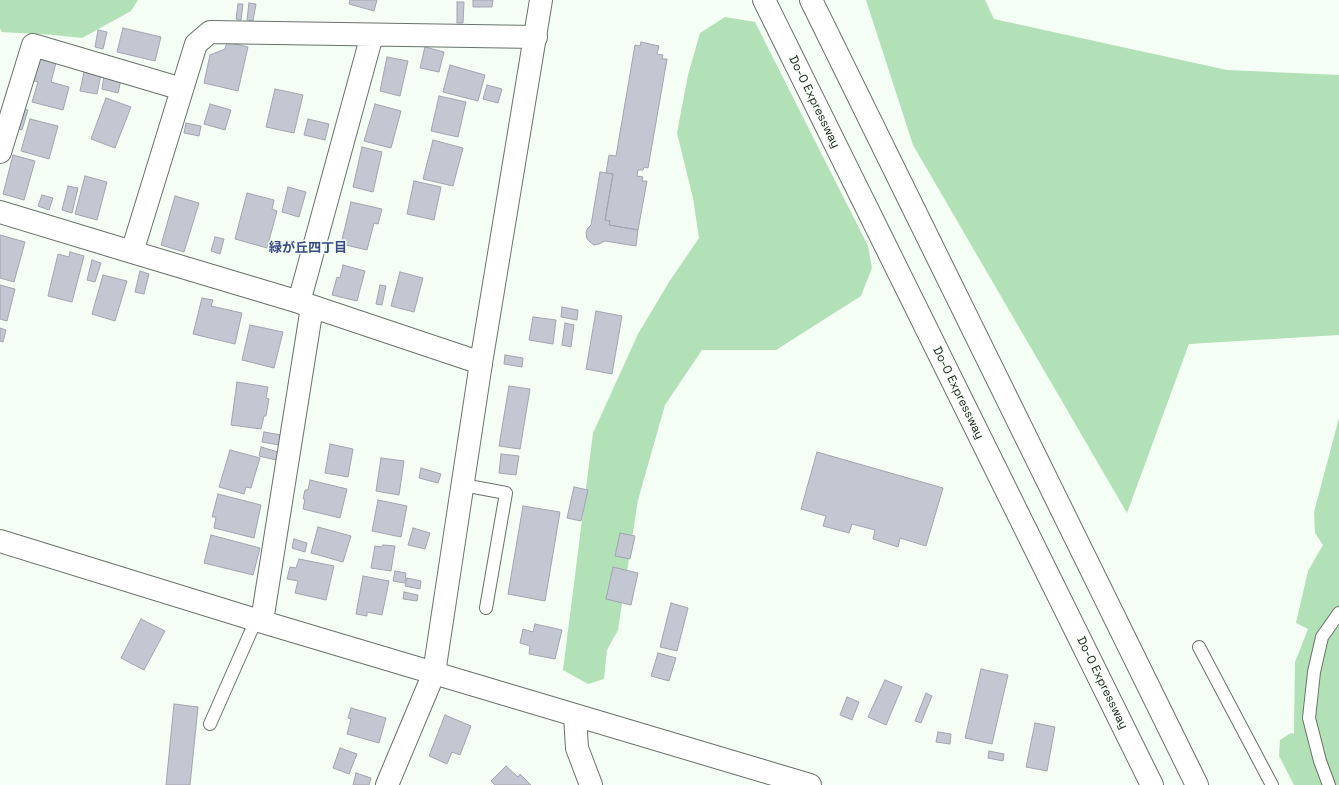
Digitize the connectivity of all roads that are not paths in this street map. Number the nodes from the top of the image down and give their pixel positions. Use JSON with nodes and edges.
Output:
{"nodes":[{"id":1,"x":541,"y":0,"type":"edge"},
{"id":2,"x":764,"y":0,"type":"edge"},
{"id":3,"x":811,"y":0,"type":"edge"},
{"id":4,"x":372,"y":35,"type":"junction"},
{"id":5,"x":536,"y":37,"type":"junction"},
{"id":6,"x":182,"y":89,"type":"junction"},
{"id":7,"x":0,"y":152,"type":"edge"},
{"id":8,"x":0,"y":212,"type":"edge"},
{"id":9,"x":132,"y":252,"type":"junction"},
{"id":10,"x":305,"y":305,"type":"junction"},
{"id":11,"x":481,"y":363,"type":"junction"},
{"id":12,"x":463,"y":485,"type":"junction"},
{"id":13,"x":0,"y":541,"type":"edge"},
{"id":14,"x":486,"y":608,"type":"dead end"},
{"id":15,"x":1339,"y":613,"type":"edge"},
{"id":16,"x":259,"y":621,"type":"junction"},
{"id":17,"x":1199,"y":647,"type":"dead end"},
{"id":18,"x":434,"y":673,"type":"junction"},
{"id":19,"x":575,"y":716,"type":"junction"},
{"id":20,"x":210,"y":724,"type":"dead end"},
{"id":21,"x":387,"y":785,"type":"edge"},
{"id":22,"x":591,"y":785,"type":"edge"},
{"id":23,"x":810,"y":785,"type":"edge"},
{"id":24,"x":1152,"y":785,"type":"edge"},
{"id":25,"x":1197,"y":785,"type":"edge"},
{"id":26,"x":1272,"y":785,"type":"edge"},
{"id":27,"x":1329,"y":785,"type":"edge"}],
"edges":[{"from":1,"to":5,"type":"main road"},
{"from":2,"to":24,"type":"main road","name":"Do-O Expressway"},
{"from":3,"to":25,"type":"main road"},
{"from":4,"to":5,"type":"main road"},
{"from":4,"to":6,"type":"main road"},
{"from":4,"to":10,"type":"main road"},
{"from":5,"to":11,"type":"main road"},
{"from":6,"to":7,"type":"main road"},
{"from":6,"to":9,"type":"main road"},
{"from":8,"to":9,"type":"main road"},
{"from":9,"to":10,"type":"main road"},
{"from":10,"to":11,"type":"main road"},
{"from":10,"to":16,"type":"main road"},
{"from":11,"to":12,"type":"main road"},
{"from":12,"to":14,"type":"lane"},
{"from":12,"to":18,"type":"main road"},
{"from":13,"to":16,"type":"main road"},
{"from":15,"to":27,"type":"lane"},
{"from":16,"to":18,"type":"main road"},
{"from":16,"to":20,"type":"lane"},
{"from":17,"to":26,"type":"lane"},
{"from":18,"to":19,"type":"main road"},
{"from":18,"to":21,"type":"main road"},
{"from":19,"to":22,"type":"main road"},
{"from":19,"to":23,"type":"main road"}]}
